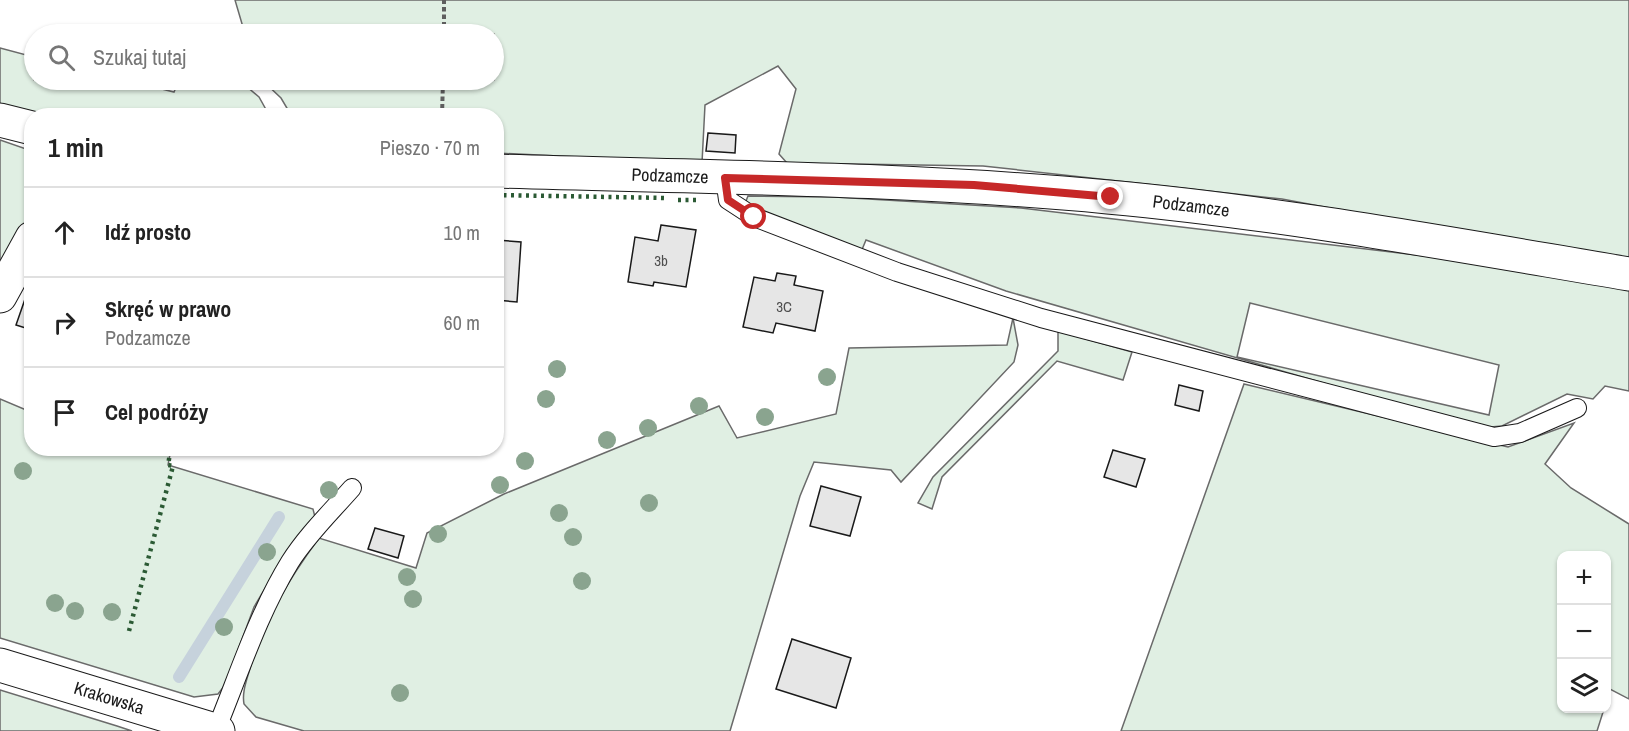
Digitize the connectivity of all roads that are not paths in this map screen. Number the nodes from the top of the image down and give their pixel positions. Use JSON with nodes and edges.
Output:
{"nodes":[{"id":1,"x":0,"y":120,"type":"edge"},
{"id":2,"x":24,"y":126,"type":"edge"},
{"id":3,"x":504,"y":171,"type":"edge"},
{"id":4,"x":725,"y":178,"type":"junction"},
{"id":5,"x":24,"y":252,"type":"edge"},
{"id":6,"x":1629,"y":274,"type":"edge"},
{"id":7,"x":0,"y":296,"type":"edge"},
{"id":8,"x":1577,"y":408,"type":"dead end"},
{"id":9,"x":352,"y":488,"type":"dead end"},
{"id":10,"x":0,"y":665,"type":"edge"},
{"id":11,"x":217,"y":731,"type":"edge"}],
"edges":[{"from":1,"to":2,"type":"street"},
{"from":3,"to":4,"type":"street","name":"Podzamcze"},
{"from":4,"to":6,"type":"street","name":"Podzamcze"},
{"from":4,"to":8,"type":"lane"},
{"from":5,"to":7,"type":"street"},
{"from":9,"to":11,"type":"lane"},
{"from":10,"to":11,"type":"street","name":"Krakowska"}]}
